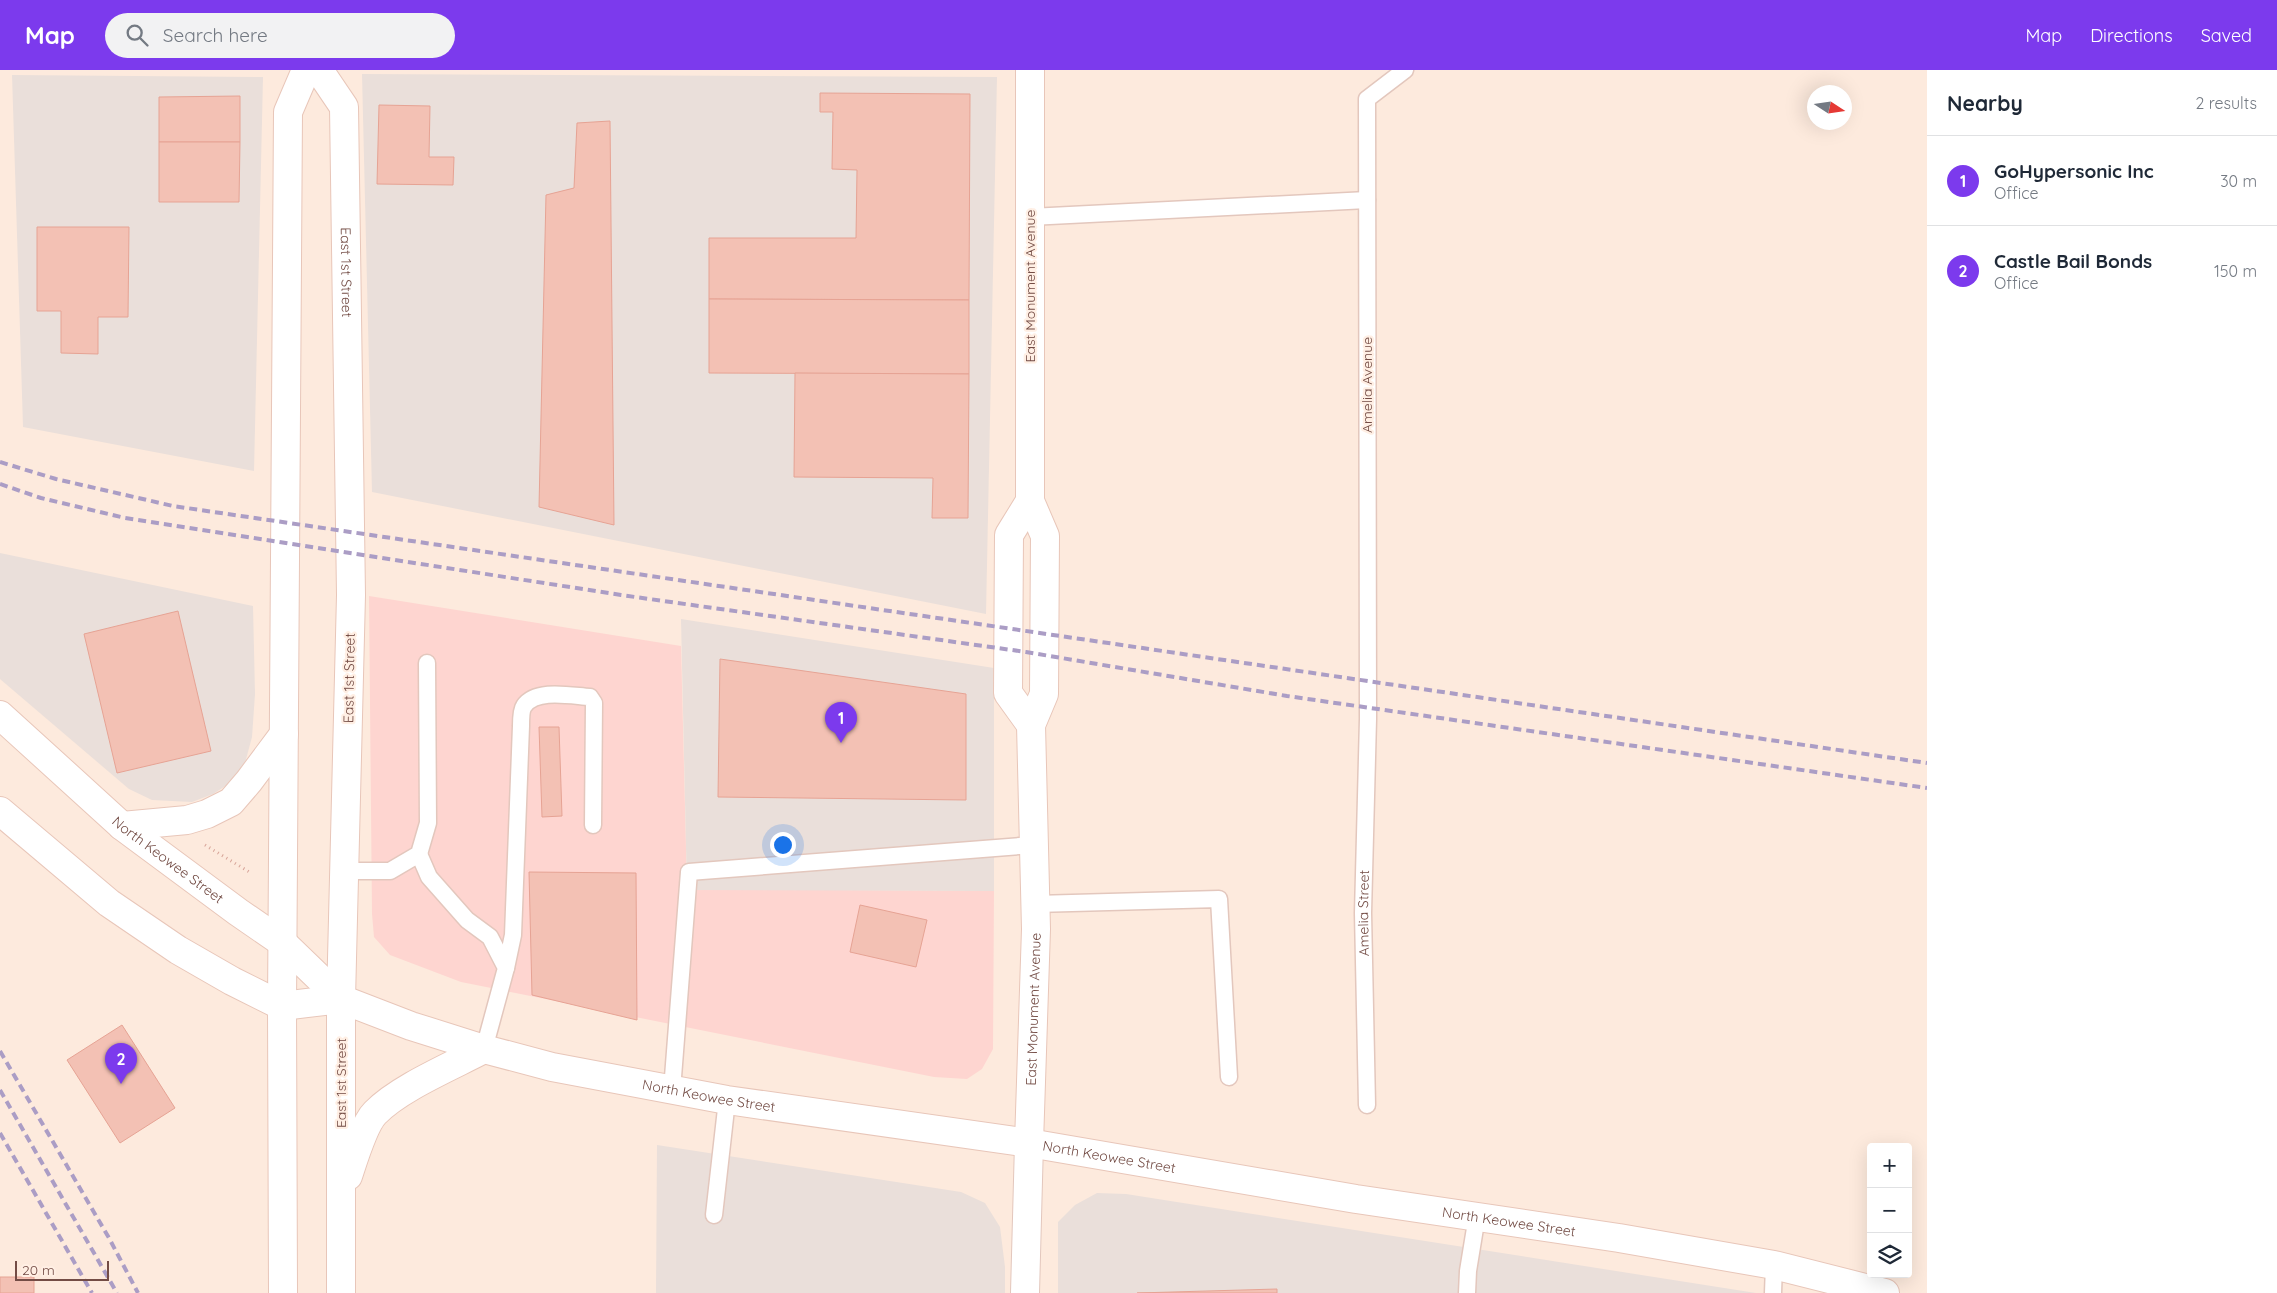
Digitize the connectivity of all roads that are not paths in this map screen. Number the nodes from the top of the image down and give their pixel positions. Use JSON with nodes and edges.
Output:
{"nodes":[{"id":1,"x":306,"y":70,"type":"edge"},
{"id":2,"x":319,"y":70,"type":"edge"},
{"id":3,"x":1030,"y":70,"type":"edge"},
{"id":4,"x":1405,"y":70,"type":"edge"},
{"id":5,"x":1367,"y":200,"type":"junction"},
{"id":6,"x":1030,"y":217,"type":"junction"},
{"id":7,"x":1030,"y":502,"type":"junction"},
{"id":8,"x":427,"y":663,"type":"dead end"},
{"id":9,"x":0,"y":715,"type":"edge"},
{"id":10,"x":1368,"y":720,"type":"joint"},
{"id":11,"x":1031,"y":724,"type":"junction"},
{"id":12,"x":284,"y":734,"type":"junction"},
{"id":13,"x":0,"y":811,"type":"edge"},
{"id":14,"x":593,"y":825,"type":"dead end"},
{"id":15,"x":122,"y":826,"type":"junction"},
{"id":16,"x":1033,"y":845,"type":"junction"},
{"id":17,"x":419,"y":854,"type":"junction"},
{"id":18,"x":344,"y":871,"type":"junction"},
{"id":19,"x":1035,"y":904,"type":"junction"},
{"id":20,"x":283,"y":942,"type":"junction"},
{"id":21,"x":506,"y":968,"type":"junction"},
{"id":22,"x":341,"y":999,"type":"junction"},
{"id":23,"x":282,"y":1006,"type":"junction"},
{"id":24,"x":484,"y":1049,"type":"junction"},
{"id":25,"x":1229,"y":1077,"type":"dead end"},
{"id":26,"x":672,"y":1090,"type":"junction"},
{"id":27,"x":726,"y":1100,"type":"junction"},
{"id":28,"x":1367,"y":1105,"type":"dead end"},
{"id":29,"x":1029,"y":1143,"type":"junction"},
{"id":30,"x":341,"y":1194,"type":"junction"},
{"id":31,"x":714,"y":1214,"type":"dead end"},
{"id":32,"x":1477,"y":1216,"type":"junction"},
{"id":33,"x":1774,"y":1265,"type":"junction"},
{"id":34,"x":284,"y":1293,"type":"edge"},
{"id":35,"x":341,"y":1293,"type":"edge"},
{"id":36,"x":1025,"y":1293,"type":"edge"},
{"id":37,"x":1468,"y":1293,"type":"edge"},
{"id":38,"x":1773,"y":1293,"type":"edge"},
{"id":39,"x":1885,"y":1293,"type":"edge"}],
"edges":[{"from":1,"to":12,"type":"main road"},
{"from":2,"to":18,"type":"main road","name":"East 1st Street"},
{"from":3,"to":6,"type":"main road","name":"East Monument Avenue"},
{"from":4,"to":5,"type":"lane","name":"Amelia Avenue"},
{"from":5,"to":6,"type":"lane"},
{"from":5,"to":10,"type":"lane","name":"Amelia Avenue"},
{"from":6,"to":7,"type":"main road","name":"East Monument Avenue"},
{"from":7,"to":11,"type":"main road","name":"East Monument Avenue"},
{"from":7,"to":11,"type":"main road"},
{"from":8,"to":17,"type":"lane"},
{"from":9,"to":15,"type":"main road","name":"North Keowee Street"},
{"from":10,"to":28,"type":"lane","name":"Amelia Street"},
{"from":11,"to":16,"type":"main road","name":"East Monument Avenue"},
{"from":12,"to":15,"type":"main road"},
{"from":12,"to":20,"type":"main road"},
{"from":13,"to":23,"type":"main road"},
{"from":14,"to":21,"type":"lane"},
{"from":15,"to":20,"type":"main road","name":"North Keowee Street"},
{"from":16,"to":19,"type":"main road","name":"East Monument Avenue"},
{"from":16,"to":26,"type":"lane"},
{"from":17,"to":18,"type":"lane"},
{"from":17,"to":21,"type":"lane"},
{"from":18,"to":22,"type":"main road","name":"East 1st Street"},
{"from":19,"to":25,"type":"lane"},
{"from":19,"to":29,"type":"main road","name":"East Monument Avenue"},
{"from":20,"to":22,"type":"main road","name":"North Keowee Street"},
{"from":20,"to":23,"type":"main road"},
{"from":21,"to":24,"type":"lane"},
{"from":22,"to":23,"type":"main road","name":"North Keowee Street"},
{"from":22,"to":24,"type":"main road","name":"North Keowee Street"},
{"from":22,"to":30,"type":"main road","name":"East 1st Street"},
{"from":23,"to":34,"type":"main road"},
{"from":24,"to":26,"type":"main road","name":"North Keowee Street"},
{"from":24,"to":30,"type":"main road"},
{"from":26,"to":27,"type":"main road","name":"North Keowee Street"},
{"from":27,"to":29,"type":"main road","name":"North Keowee Street"},
{"from":27,"to":31,"type":"lane"},
{"from":29,"to":32,"type":"main road","name":"North Keowee Street"},
{"from":29,"to":36,"type":"main road","name":"East Monument Avenue"},
{"from":30,"to":35,"type":"main road","name":"East 1st Street"},
{"from":32,"to":33,"type":"main road","name":"North Keowee Street"},
{"from":32,"to":37,"type":"lane"},
{"from":33,"to":38,"type":"lane"},
{"from":33,"to":39,"type":"main road","name":"North Keowee Street"}]}
